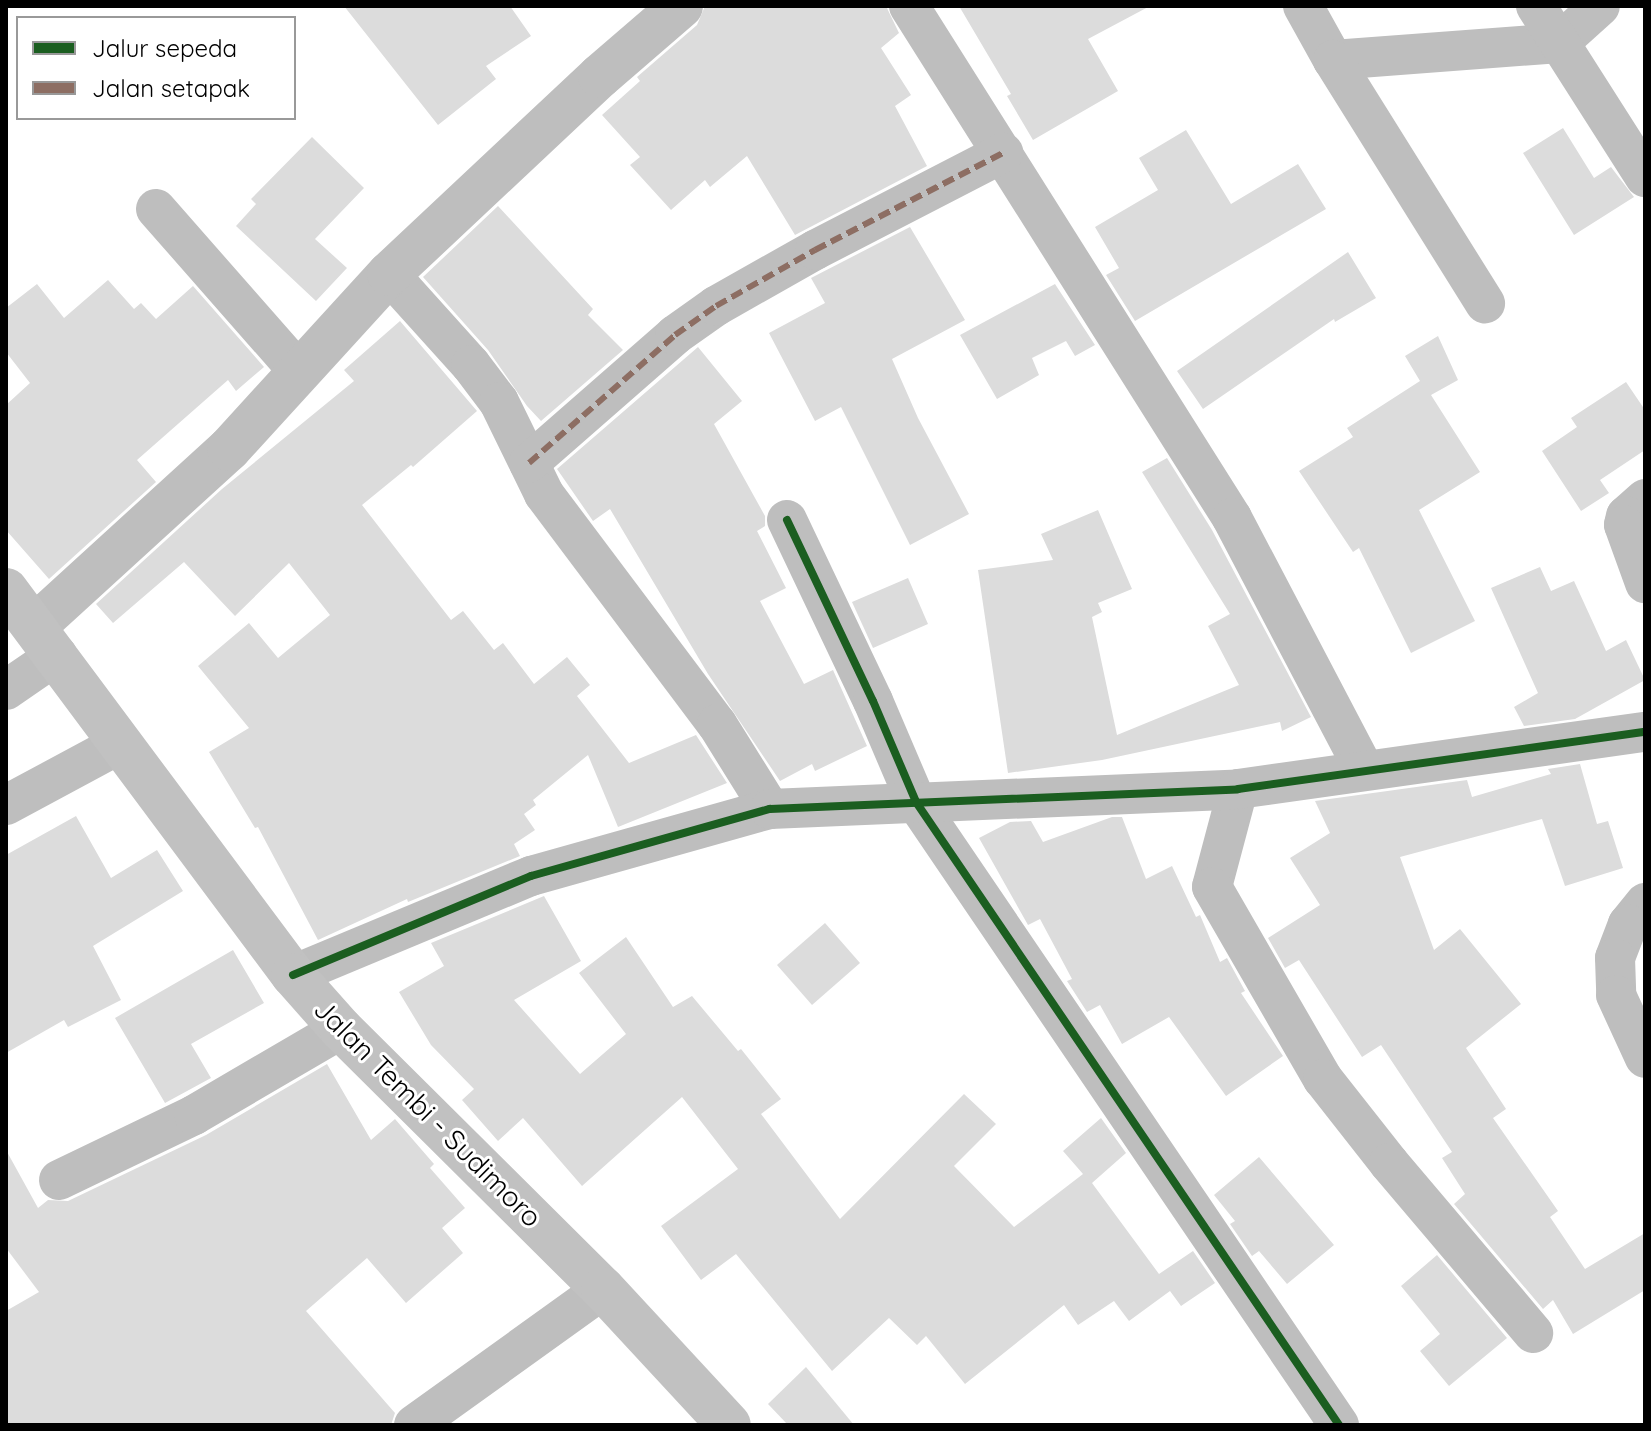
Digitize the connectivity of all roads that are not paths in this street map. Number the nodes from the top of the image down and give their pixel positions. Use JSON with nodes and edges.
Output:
{"nodes":[{"id":1,"x":681,"y":6,"type":"edge"},
{"id":2,"x":909,"y":6,"type":"edge"},
{"id":3,"x":1303,"y":6,"type":"edge"},
{"id":4,"x":1536,"y":6,"type":"edge"},
{"id":5,"x":1600,"y":6,"type":"edge"},
{"id":6,"x":1559,"y":43,"type":"junction"},
{"id":7,"x":1333,"y":60,"type":"junction"},
{"id":8,"x":1003,"y":153,"type":"junction"},
{"id":9,"x":1645,"y":177,"type":"edge"},
{"id":10,"x":156,"y":209,"type":"dead end"},
{"id":11,"x":389,"y":274,"type":"junction"},
{"id":12,"x":1485,"y":303,"type":"dead end"},
{"id":13,"x":299,"y":372,"type":"junction"},
{"id":14,"x":529,"y":463,"type":"junction"},
{"id":15,"x":1645,"y":499,"type":"edge"},
{"id":16,"x":787,"y":520,"type":"dead end"},
{"id":17,"x":1645,"y":583,"type":"edge"},
{"id":18,"x":6,"y":590,"type":"edge"},
{"id":19,"x":46,"y":640,"type":"junction"},
{"id":20,"x":6,"y":690,"type":"edge"},
{"id":21,"x":1645,"y":732,"type":"edge"},
{"id":22,"x":118,"y":745,"type":"junction"},
{"id":23,"x":1364,"y":769,"type":"junction"},
{"id":24,"x":1238,"y":789,"type":"junction"},
{"id":25,"x":916,"y":802,"type":"junction"},
{"id":26,"x":6,"y":805,"type":"edge"},
{"id":27,"x":770,"y":809,"type":"junction"},
{"id":28,"x":1645,"y":903,"type":"edge"},
{"id":29,"x":293,"y":975,"type":"junction"},
{"id":30,"x":341,"y":1029,"type":"junction"},
{"id":31,"x":1645,"y":1058,"type":"edge"},
{"id":32,"x":59,"y":1180,"type":"dead end"},
{"id":33,"x":603,"y":1289,"type":"junction"},
{"id":34,"x":1533,"y":1333,"type":"dead end"},
{"id":35,"x":414,"y":1425,"type":"edge"},
{"id":36,"x":729,"y":1425,"type":"edge"},
{"id":37,"x":1339,"y":1425,"type":"edge"}],
"edges":[{"from":1,"to":11,"type":"street"},
{"from":2,"to":8,"type":"street"},
{"from":3,"to":7,"type":"street"},
{"from":4,"to":6,"type":"street"},
{"from":5,"to":6,"type":"street"},
{"from":6,"to":7,"type":"street"},
{"from":6,"to":9,"type":"street"},
{"from":7,"to":12,"type":"street"},
{"from":8,"to":14,"type":"street"},
{"from":8,"to":23,"type":"street"},
{"from":10,"to":13,"type":"street"},
{"from":11,"to":13,"type":"street"},
{"from":11,"to":14,"type":"street"},
{"from":13,"to":19,"type":"street"},
{"from":14,"to":27,"type":"street"},
{"from":15,"to":17,"type":"street"},
{"from":16,"to":25,"type":"street"},
{"from":18,"to":19,"type":"main road","name":"Jalan Tembi - Sudimoro"},
{"from":19,"to":20,"type":"street"},
{"from":19,"to":22,"type":"main road","name":"Jalan Tembi - Sudimoro"},
{"from":21,"to":23,"type":"street"},
{"from":22,"to":26,"type":"street"},
{"from":22,"to":29,"type":"main road","name":"Jalan Tembi - Sudimoro"},
{"from":23,"to":24,"type":"street"},
{"from":24,"to":25,"type":"street"},
{"from":24,"to":34,"type":"street"},
{"from":25,"to":27,"type":"street"},
{"from":25,"to":37,"type":"street"},
{"from":27,"to":29,"type":"street"},
{"from":28,"to":31,"type":"street"},
{"from":29,"to":30,"type":"main road","name":"Jalan Tembi - Sudimoro"},
{"from":30,"to":32,"type":"street"},
{"from":30,"to":33,"type":"main road","name":"Jalan Tembi - Sudimoro"},
{"from":33,"to":35,"type":"street"},
{"from":33,"to":36,"type":"main road","name":"Jalan Tembi - Sudimoro"}]}
